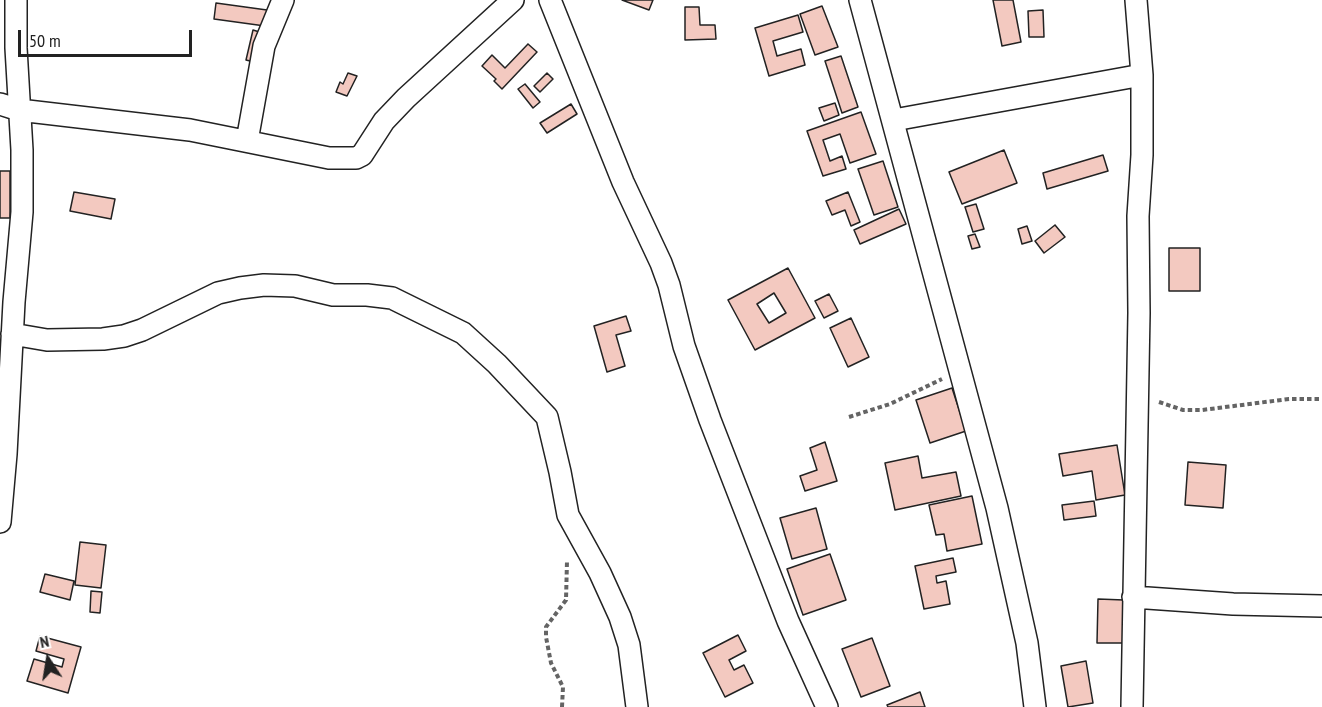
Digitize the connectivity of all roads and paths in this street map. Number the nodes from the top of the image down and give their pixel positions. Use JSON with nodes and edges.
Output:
{"nodes":[{"id":1,"x":16,"y":0,"type":"edge"},
{"id":2,"x":283,"y":0,"type":"edge"},
{"id":3,"x":513,"y":0,"type":"edge"},
{"id":4,"x":550,"y":0,"type":"edge"},
{"id":5,"x":860,"y":0,"type":"edge"},
{"id":6,"x":1136,"y":0,"type":"edge"},
{"id":7,"x":1142,"y":75,"type":"junction"},
{"id":8,"x":9,"y":107,"type":"edge"},
{"id":9,"x":894,"y":120,"type":"junction"},
{"id":10,"x":247,"y":141,"type":"junction"},
{"id":11,"x":12,"y":334,"type":"junction"},
{"id":12,"x":961,"y":368,"type":"junction"},
{"id":13,"x":1137,"y":390,"type":"junction"},
{"id":14,"x":1322,"y":399,"type":"edge"},
{"id":15,"x":849,"y":417,"type":"dead end"},
{"id":16,"x":0,"y":522,"type":"edge"},
{"id":17,"x":567,"y":551,"type":"dead end"},
{"id":18,"x":1133,"y":597,"type":"junction"},
{"id":19,"x":1322,"y":606,"type":"edge"},
{"id":20,"x":562,"y":707,"type":"edge"},
{"id":21,"x":637,"y":707,"type":"edge"},
{"id":22,"x":827,"y":707,"type":"edge"},
{"id":23,"x":1035,"y":707,"type":"edge"},
{"id":24,"x":1132,"y":707,"type":"edge"}],
"edges":[{"from":1,"to":8,"type":"street"},
{"from":2,"to":10,"type":"street"},
{"from":3,"to":10,"type":"street"},
{"from":4,"to":22,"type":"street"},
{"from":5,"to":9,"type":"street"},
{"from":6,"to":7,"type":"street"},
{"from":7,"to":9,"type":"street"},
{"from":7,"to":13,"type":"street"},
{"from":8,"to":10,"type":"street"},
{"from":8,"to":11,"type":"street"},
{"from":9,"to":12,"type":"street"},
{"from":11,"to":16,"type":"street"},
{"from":11,"to":21,"type":"street"},
{"from":12,"to":15,"type":"path"},
{"from":12,"to":23,"type":"street"},
{"from":13,"to":14,"type":"path"},
{"from":13,"to":18,"type":"street"},
{"from":17,"to":20,"type":"path"},
{"from":18,"to":19,"type":"street"},
{"from":18,"to":24,"type":"street"}]}
